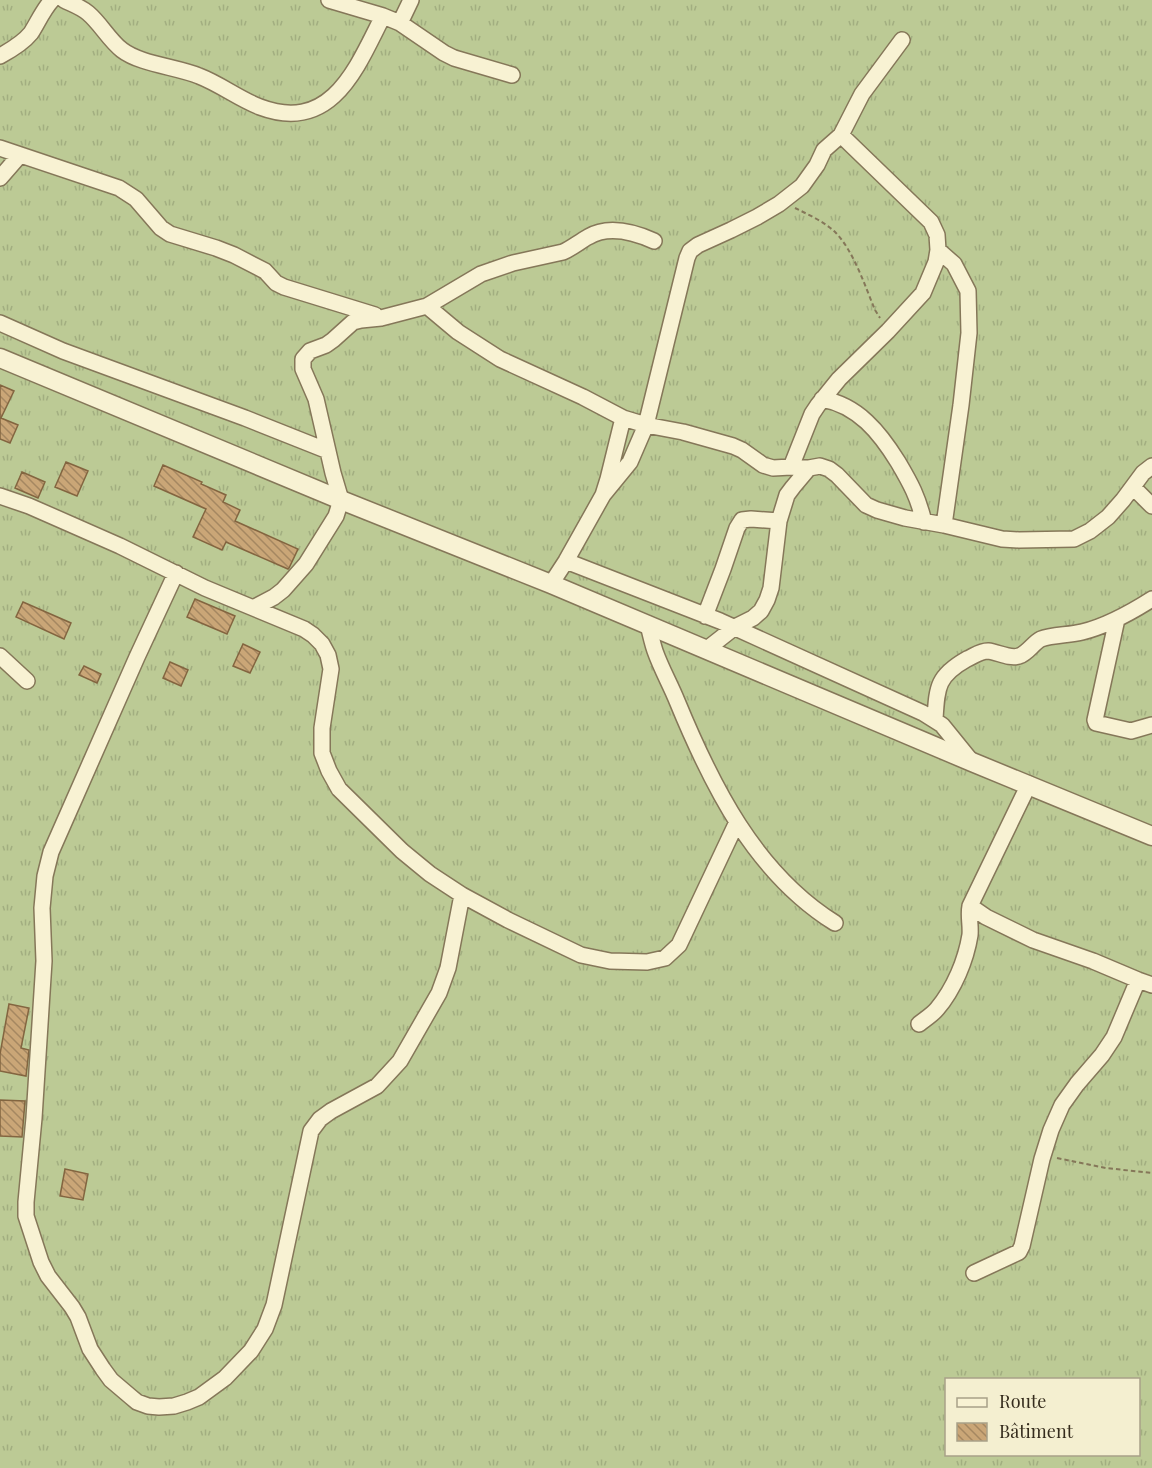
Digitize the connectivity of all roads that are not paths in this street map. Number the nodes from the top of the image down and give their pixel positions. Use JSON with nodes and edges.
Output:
{"nodes":[{"id":1,"x":32,"y":0,"type":"edge"},
{"id":2,"x":64,"y":0,"type":"edge"},
{"id":3,"x":329,"y":0,"type":"edge"},
{"id":4,"x":411,"y":0,"type":"edge"},
{"id":5,"x":49,"y":3,"type":"edge"},
{"id":6,"x":382,"y":16,"type":"junction"},
{"id":7,"x":400,"y":23,"type":"junction"},
{"id":8,"x":902,"y":40,"type":"dead end"},
{"id":9,"x":0,"y":56,"type":"edge"},
{"id":10,"x":512,"y":75,"type":"dead end"},
{"id":11,"x":841,"y":135,"type":"junction"},
{"id":12,"x":0,"y":148,"type":"edge"},
{"id":13,"x":20,"y":155,"type":"junction"},
{"id":14,"x":0,"y":178,"type":"edge"},
{"id":15,"x":654,"y":242,"type":"dead end"},
{"id":16,"x":938,"y":250,"type":"junction"},
{"id":17,"x":427,"y":306,"type":"junction"},
{"id":18,"x":381,"y":318,"type":"junction"},
{"id":19,"x":0,"y":323,"type":"edge"},
{"id":20,"x":0,"y":358,"type":"edge"},
{"id":21,"x":822,"y":399,"type":"junction"},
{"id":22,"x":623,"y":418,"type":"junction"},
{"id":23,"x":646,"y":425,"type":"junction"},
{"id":24,"x":328,"y":451,"type":"junction"},
{"id":25,"x":1152,"y":466,"type":"edge"},
{"id":26,"x":791,"y":467,"type":"junction"},
{"id":27,"x":809,"y":468,"type":"junction"},
{"id":28,"x":1133,"y":487,"type":"junction"},
{"id":29,"x":603,"y":495,"type":"junction"},
{"id":30,"x":0,"y":496,"type":"edge"},
{"id":31,"x":342,"y":500,"type":"junction"},
{"id":32,"x":1152,"y":506,"type":"edge"},
{"id":33,"x":779,"y":521,"type":"junction"},
{"id":34,"x":924,"y":522,"type":"junction"},
{"id":35,"x":944,"y":525,"type":"junction"},
{"id":36,"x":566,"y":561,"type":"junction"},
{"id":37,"x":176,"y":573,"type":"junction"},
{"id":38,"x":551,"y":584,"type":"junction"},
{"id":39,"x":1152,"y":599,"type":"edge"},
{"id":40,"x":255,"y":608,"type":"junction"},
{"id":41,"x":705,"y":616,"type":"junction"},
{"id":42,"x":1117,"y":619,"type":"junction"},
{"id":43,"x":648,"y":624,"type":"junction"},
{"id":44,"x":735,"y":627,"type":"junction"},
{"id":45,"x":707,"y":649,"type":"junction"},
{"id":46,"x":0,"y":656,"type":"edge"},
{"id":47,"x":27,"y":681,"type":"dead end"},
{"id":48,"x":935,"y":719,"type":"junction"},
{"id":49,"x":1152,"y":725,"type":"edge"},
{"id":50,"x":972,"y":762,"type":"junction"},
{"id":51,"x":1029,"y":784,"type":"junction"},
{"id":52,"x":736,"y":822,"type":"junction"},
{"id":53,"x":1152,"y":836,"type":"edge"},
{"id":54,"x":462,"y":895,"type":"junction"},
{"id":55,"x":970,"y":906,"type":"junction"},
{"id":56,"x":835,"y":923,"type":"dead end"},
{"id":57,"x":1145,"y":983,"type":"edge"},
{"id":58,"x":918,"y":1024,"type":"dead end"},
{"id":59,"x":974,"y":1273,"type":"dead end"}],
"edges":[{"from":1,"to":5,"type":"street"},
{"from":2,"to":6,"type":"street"},
{"from":3,"to":6,"type":"street"},
{"from":4,"to":7,"type":"street"},
{"from":5,"to":9,"type":"street"},
{"from":6,"to":7,"type":"street"},
{"from":7,"to":10,"type":"street"},
{"from":8,"to":11,"type":"street"},
{"from":11,"to":16,"type":"street"},
{"from":11,"to":23,"type":"street"},
{"from":12,"to":13,"type":"street"},
{"from":13,"to":14,"type":"street"},
{"from":13,"to":18,"type":"street"},
{"from":15,"to":17,"type":"street"},
{"from":16,"to":21,"type":"street"},
{"from":16,"to":35,"type":"street"},
{"from":17,"to":18,"type":"street"},
{"from":17,"to":22,"type":"street"},
{"from":18,"to":24,"type":"street"},
{"from":19,"to":24,"type":"street"},
{"from":20,"to":31,"type":"street"},
{"from":21,"to":26,"type":"street"},
{"from":21,"to":34,"type":"street"},
{"from":22,"to":23,"type":"street"},
{"from":22,"to":29,"type":"street"},
{"from":23,"to":26,"type":"street"},
{"from":23,"to":29,"type":"street"},
{"from":24,"to":31,"type":"street"},
{"from":25,"to":28,"type":"street"},
{"from":26,"to":27,"type":"street"},
{"from":27,"to":33,"type":"street"},
{"from":27,"to":34,"type":"street"},
{"from":28,"to":32,"type":"street"},
{"from":28,"to":35,"type":"street"},
{"from":29,"to":36,"type":"street"},
{"from":30,"to":37,"type":"street"},
{"from":31,"to":38,"type":"street"},
{"from":31,"to":40,"type":"street"},
{"from":33,"to":41,"type":"street"},
{"from":33,"to":44,"type":"street"},
{"from":34,"to":35,"type":"street"},
{"from":36,"to":38,"type":"street"},
{"from":36,"to":41,"type":"street"},
{"from":37,"to":40,"type":"street"},
{"from":37,"to":54,"type":"street"},
{"from":38,"to":43,"type":"street"},
{"from":39,"to":42,"type":"street"},
{"from":40,"to":54,"type":"street"},
{"from":41,"to":44,"type":"street"},
{"from":42,"to":48,"type":"street"},
{"from":42,"to":49,"type":"street"},
{"from":43,"to":45,"type":"street"},
{"from":43,"to":52,"type":"street"},
{"from":44,"to":45,"type":"street"},
{"from":44,"to":48,"type":"street"},
{"from":45,"to":50,"type":"street"},
{"from":46,"to":47,"type":"street"},
{"from":48,"to":50,"type":"street"},
{"from":50,"to":51,"type":"street"},
{"from":51,"to":53,"type":"street"},
{"from":51,"to":55,"type":"street"},
{"from":52,"to":54,"type":"street"},
{"from":52,"to":56,"type":"street"},
{"from":55,"to":57,"type":"street"},
{"from":55,"to":58,"type":"street"},
{"from":57,"to":59,"type":"street"}]}
